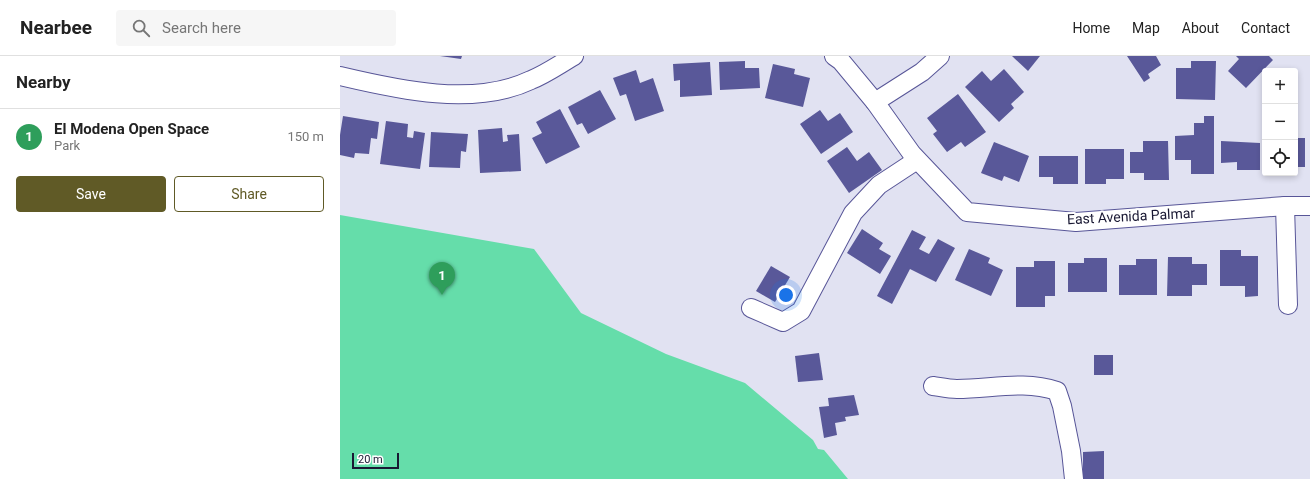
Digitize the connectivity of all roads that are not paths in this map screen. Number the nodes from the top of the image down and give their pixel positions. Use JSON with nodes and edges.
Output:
{"nodes":[{"id":1,"x":574,"y":56,"type":"edge"},
{"id":2,"x":834,"y":56,"type":"edge"},
{"id":3,"x":940,"y":56,"type":"edge"},
{"id":4,"x":340,"y":76,"type":"edge"},
{"id":5,"x":874,"y":102,"type":"junction"},
{"id":6,"x":917,"y":160,"type":"junction"},
{"id":7,"x":1285,"y":206,"type":"junction"},
{"id":8,"x":1310,"y":206,"type":"edge"},
{"id":9,"x":1288,"y":305,"type":"dead end"},
{"id":10,"x":751,"y":308,"type":"dead end"},
{"id":11,"x":933,"y":386,"type":"dead end"},
{"id":12,"x":1074,"y":479,"type":"edge"}],
"edges":[{"from":1,"to":4,"type":"street"},
{"from":2,"to":5,"type":"street","name":"East Avenida Palmar"},
{"from":3,"to":5,"type":"street"},
{"from":5,"to":6,"type":"street","name":"East Avenida Palmar"},
{"from":6,"to":7,"type":"street","name":"East Avenida Palmar"},
{"from":6,"to":10,"type":"street"},
{"from":7,"to":8,"type":"street","name":"East Avenida Palmar"},
{"from":7,"to":9,"type":"street"},
{"from":11,"to":12,"type":"street"}]}
